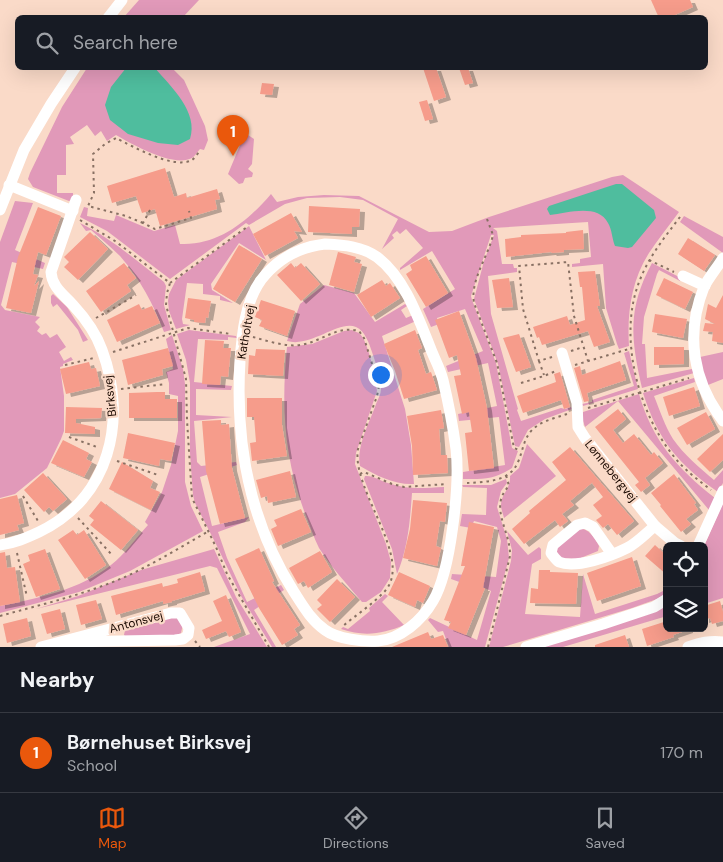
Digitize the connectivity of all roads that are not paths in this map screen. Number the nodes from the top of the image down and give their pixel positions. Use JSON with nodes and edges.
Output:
{"nodes":[{"id":1,"x":122,"y":0,"type":"edge"},
{"id":2,"x":110,"y":15,"type":"edge"},
{"id":3,"x":74,"y":70,"type":"edge"},
{"id":4,"x":9,"y":185,"type":"junction"},
{"id":5,"x":0,"y":210,"type":"edge"},
{"id":6,"x":723,"y":258,"type":"edge"},
{"id":7,"x":683,"y":276,"type":"road end"},
{"id":8,"x":705,"y":286,"type":"junction"},
{"id":9,"x":562,"y":354,"type":"road end"},
{"id":10,"x":723,"y":421,"type":"edge"},
{"id":11,"x":722,"y":494,"type":"edge"},
{"id":12,"x":655,"y":526,"type":"junction"},
{"id":13,"x":674,"y":542,"type":"edge"},
{"id":14,"x":700,"y":542,"type":"edge"},
{"id":15,"x":0,"y":545,"type":"edge"},
{"id":16,"x":612,"y":554,"type":"junction"},
{"id":17,"x":663,"y":601,"type":"edge"},
{"id":18,"x":63,"y":642,"type":"junction"},
{"id":19,"x":723,"y":642,"type":"edge"},
{"id":20,"x":382,"y":644,"type":"edge"},
{"id":21,"x":41,"y":647,"type":"edge"},
{"id":22,"x":526,"y":647,"type":"edge"},
{"id":23,"x":688,"y":647,"type":"edge"}],
"edges":[{"from":1,"to":2,"type":"street"},
{"from":3,"to":4,"type":"street"},
{"from":4,"to":5,"type":"street"},
{"from":4,"to":15,"type":"street","name":"Birksvej"},
{"from":6,"to":8,"type":"street"},
{"from":7,"to":8,"type":"street"},
{"from":8,"to":10,"type":"street"},
{"from":9,"to":12,"type":"street","name":"Lønnebergvej"},
{"from":11,"to":14,"type":"street"},
{"from":12,"to":13,"type":"street","name":"Lønnebergvej"},
{"from":12,"to":16,"type":"street"},
{"from":16,"to":16,"type":"street"},
{"from":17,"to":22,"type":"street"},
{"from":18,"to":18,"type":"street","name":"Antonsvej"},
{"from":18,"to":21,"type":"street","name":"Antonsvej"},
{"from":19,"to":23,"type":"street"},
{"from":20,"to":20,"type":"street","name":"Katholtvej"}]}
